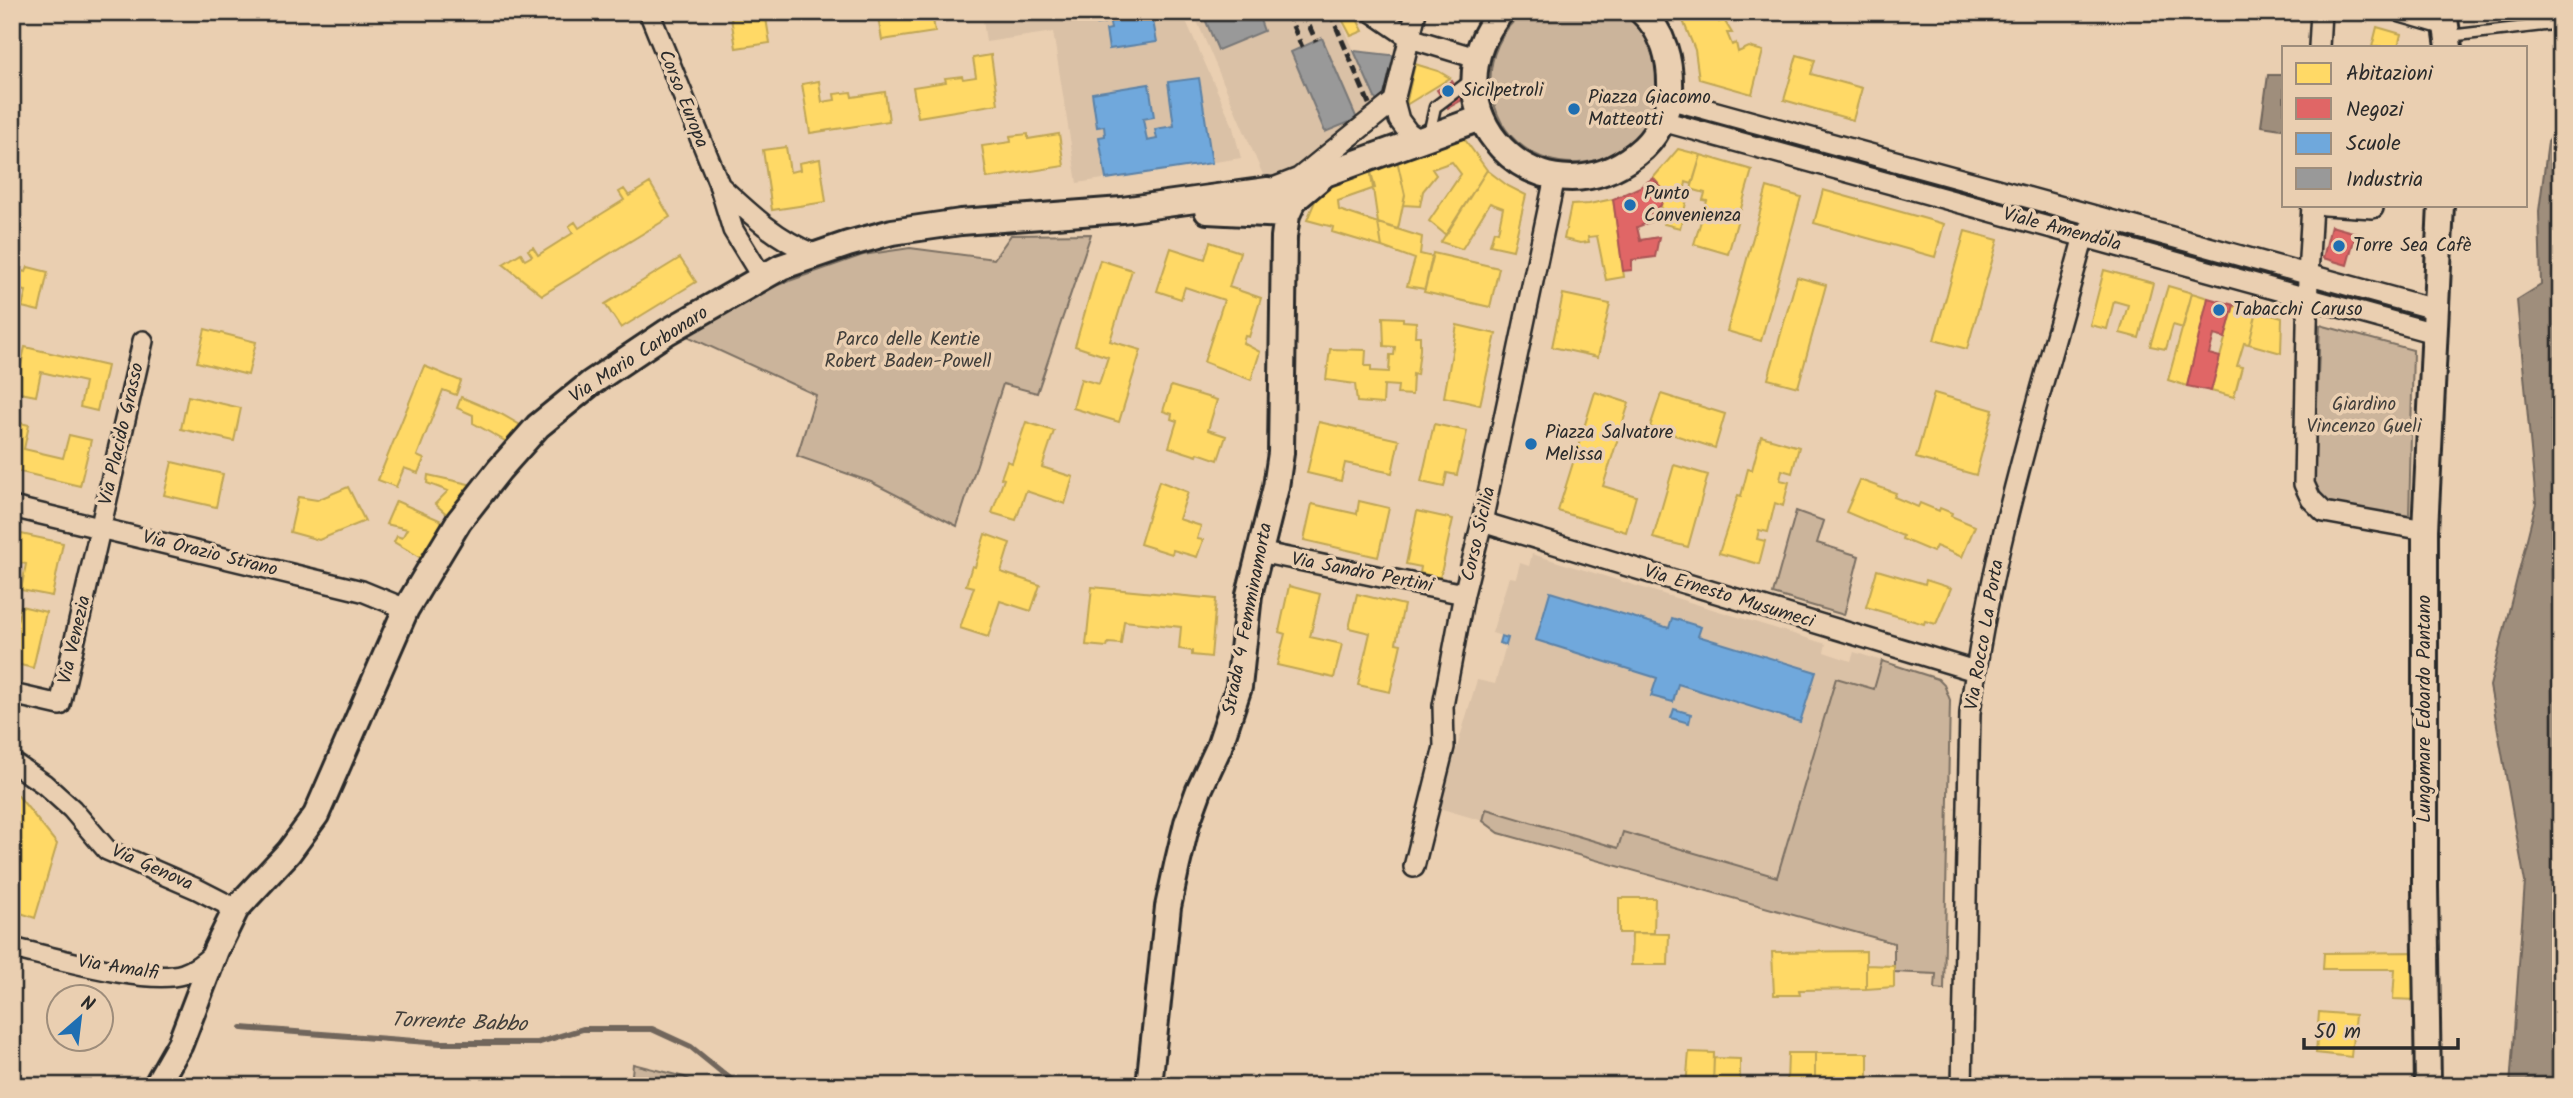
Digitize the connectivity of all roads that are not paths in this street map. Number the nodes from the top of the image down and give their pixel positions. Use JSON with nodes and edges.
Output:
{"nodes":[{"id":1,"x":649,"y":12,"type":"edge"},
{"id":2,"x":1372,"y":12,"type":"edge"},
{"id":3,"x":1416,"y":12,"type":"edge"},
{"id":4,"x":1501,"y":12,"type":"edge"},
{"id":5,"x":1642,"y":12,"type":"edge"},
{"id":6,"x":2321,"y":12,"type":"edge"},
{"id":7,"x":2402,"y":12,"type":"edge"},
{"id":8,"x":2561,"y":23,"type":"edge"},
{"id":9,"x":2447,"y":30,"type":"edge"},
{"id":10,"x":1410,"y":38,"type":"junction"},
{"id":11,"x":2319,"y":46,"type":"edge"},
{"id":12,"x":1468,"y":62,"type":"junction"},
{"id":13,"x":1394,"y":101,"type":"junction"},
{"id":14,"x":1666,"y":110,"type":"junction"},
{"id":15,"x":1470,"y":122,"type":"junction"},
{"id":16,"x":1425,"y":139,"type":"junction"},
{"id":17,"x":719,"y":184,"type":"junction"},
{"id":18,"x":1552,"y":189,"type":"junction"},
{"id":19,"x":1293,"y":198,"type":"junction"},
{"id":20,"x":2312,"y":206,"type":"edge"},
{"id":21,"x":2341,"y":206,"type":"edge"},
{"id":22,"x":2441,"y":206,"type":"edge"},
{"id":23,"x":2373,"y":208,"type":"dead end"},
{"id":24,"x":1122,"y":210,"type":"junction"},
{"id":25,"x":2101,"y":218,"type":"junction"},
{"id":26,"x":2084,"y":236,"type":"junction"},
{"id":27,"x":814,"y":254,"type":"junction"},
{"id":28,"x":2308,"y":275,"type":"junction"},
{"id":29,"x":763,"y":279,"type":"junction"},
{"id":30,"x":2308,"y":298,"type":"junction"},
{"id":31,"x":2434,"y":321,"type":"junction"},
{"id":32,"x":143,"y":341,"type":"dead end"},
{"id":33,"x":12,"y":507,"type":"edge"},
{"id":34,"x":1482,"y":522,"type":"junction"},
{"id":35,"x":100,"y":527,"type":"junction"},
{"id":36,"x":2425,"y":530,"type":"junction"},
{"id":37,"x":1259,"y":552,"type":"junction"},
{"id":38,"x":1464,"y":594,"type":"junction"},
{"id":39,"x":406,"y":608,"type":"junction"},
{"id":40,"x":1975,"y":671,"type":"junction"},
{"id":41,"x":12,"y":694,"type":"edge"},
{"id":42,"x":12,"y":762,"type":"edge"},
{"id":43,"x":1414,"y":867,"type":"dead end"},
{"id":44,"x":236,"y":909,"type":"junction"},
{"id":45,"x":12,"y":948,"type":"edge"},
{"id":46,"x":216,"y":950,"type":"junction"},
{"id":47,"x":180,"y":1044,"type":"junction"},
{"id":48,"x":156,"y":1086,"type":"edge"},
{"id":49,"x":166,"y":1086,"type":"edge"},
{"id":50,"x":1149,"y":1086,"type":"edge"},
{"id":51,"x":1962,"y":1086,"type":"edge"},
{"id":52,"x":2428,"y":1086,"type":"edge"}],
"edges":[{"from":1,"to":17,"type":"street","name":"Corso Europa"},
{"from":2,"to":10,"type":"street"},
{"from":3,"to":10,"type":"street"},
{"from":4,"to":12,"type":"street"},
{"from":5,"to":14,"type":"street"},
{"from":6,"to":11,"type":"street"},
{"from":7,"to":9,"type":"street"},
{"from":8,"to":9,"type":"lane"},
{"from":10,"to":12,"type":"street"},
{"from":10,"to":13,"type":"street"},
{"from":12,"to":15,"type":"street"},
{"from":12,"to":16,"type":"lane"},
{"from":13,"to":16,"type":"street"},
{"from":13,"to":19,"type":"street"},
{"from":14,"to":18,"type":"street"},
{"from":14,"to":25,"type":"street","name":"Viale Amendola"},
{"from":14,"to":26,"type":"street","name":"Viale Amendola"},
{"from":15,"to":16,"type":"street"},
{"from":15,"to":18,"type":"street"},
{"from":16,"to":19,"type":"street"},
{"from":17,"to":27,"type":"street"},
{"from":17,"to":29,"type":"street","name":"Corso Europa"},
{"from":18,"to":34,"type":"street","name":"Corso Sicilia"},
{"from":19,"to":24,"type":"street"},
{"from":19,"to":24,"type":"street"},
{"from":19,"to":37,"type":"street","name":"Strada 4 Femminamorta"},
{"from":20,"to":28,"type":"street"},
{"from":21,"to":23,"type":"street"},
{"from":22,"to":31,"type":"street","name":"Lungomare Edoardo Pantano"},
{"from":24,"to":27,"type":"street","name":"Via Mario Carbonaro"},
{"from":25,"to":26,"type":"street"},
{"from":25,"to":28,"type":"street","name":"Viale Amendola"},
{"from":26,"to":30,"type":"street","name":"Viale Amendola"},
{"from":26,"to":40,"type":"street","name":"Via Rocco La Porta"},
{"from":27,"to":29,"type":"street","name":"Via Mario Carbonaro"},
{"from":28,"to":30,"type":"street"},
{"from":28,"to":31,"type":"street","name":"Viale Amendola"},
{"from":29,"to":39,"type":"street","name":"Via Mario Carbonaro"},
{"from":30,"to":31,"type":"street","name":"Viale Amendola"},
{"from":30,"to":36,"type":"street"},
{"from":31,"to":36,"type":"street","name":"Lungomare Edoardo Pantano"},
{"from":32,"to":35,"type":"street","name":"Via Placido Grasso"},
{"from":33,"to":35,"type":"street","name":"Via Orazio Strano"},
{"from":34,"to":38,"type":"street","name":"Corso Sicilia"},
{"from":34,"to":40,"type":"street","name":"Via Ernesto Musumeci"},
{"from":35,"to":39,"type":"street","name":"Via Orazio Strano"},
{"from":35,"to":41,"type":"street","name":"Via Venezia"},
{"from":36,"to":52,"type":"street","name":"Lungomare Edoardo Pantano"},
{"from":37,"to":38,"type":"street","name":"Via Sandro Pertini"},
{"from":37,"to":50,"type":"street","name":"Strada 4 Femminamorta"},
{"from":38,"to":43,"type":"street","name":"Corso Sicilia"},
{"from":39,"to":44,"type":"street","name":"Via Mario Carbonaro"},
{"from":40,"to":51,"type":"street","name":"Via Rocco La Porta"},
{"from":42,"to":44,"type":"street","name":"Via Genova"},
{"from":44,"to":46,"type":"street","name":"Via Mario Carbonaro"},
{"from":45,"to":46,"type":"street","name":"Via Amalfi"},
{"from":46,"to":47,"type":"street","name":"Via Mario Carbonaro"},
{"from":47,"to":48,"type":"street","name":"Via Mario Carbonaro"},
{"from":47,"to":49,"type":"street"}]}
